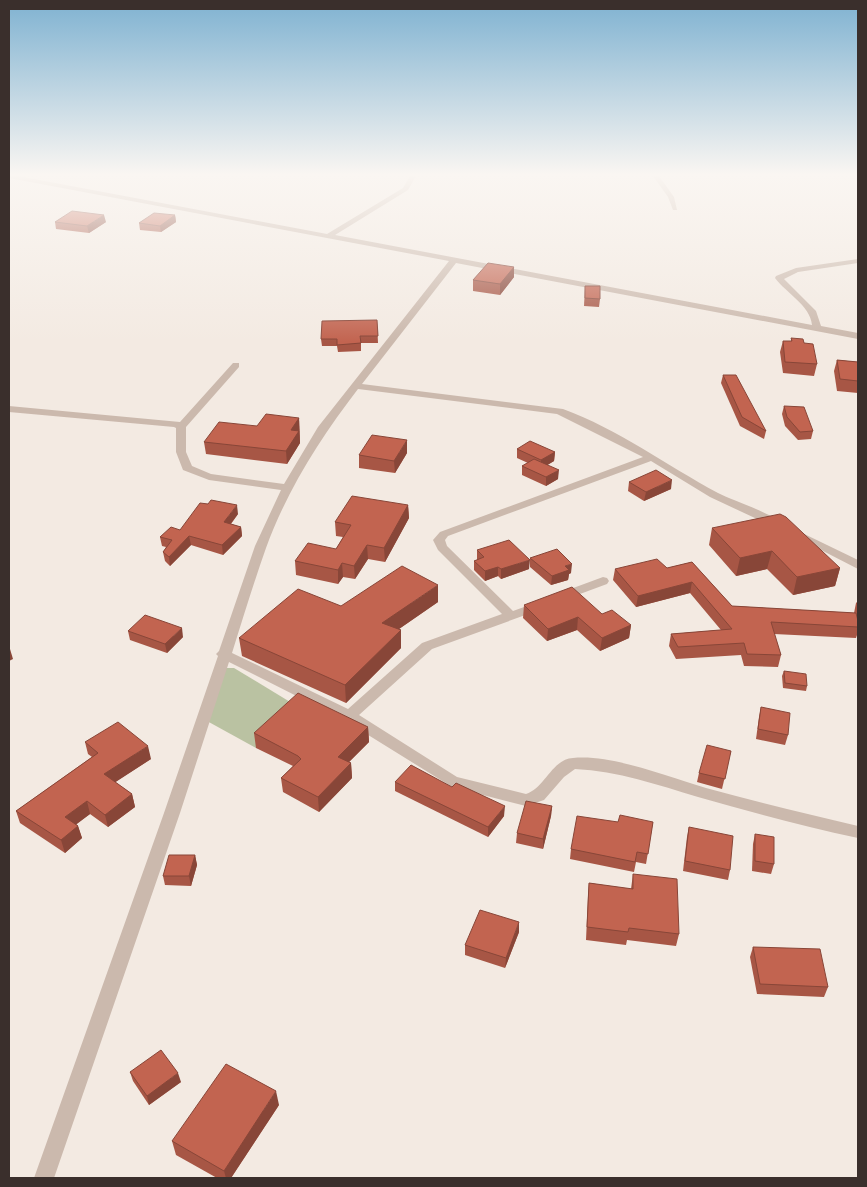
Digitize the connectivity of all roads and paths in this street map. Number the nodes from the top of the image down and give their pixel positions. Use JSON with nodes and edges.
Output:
{"nodes":[{"id":1,"x":304,"y":231,"type":"edge"},
{"id":2,"x":337,"y":231,"type":"edge"},
{"id":3,"x":329,"y":236,"type":"junction"},
{"id":4,"x":454,"y":260,"type":"junction"},
{"id":5,"x":858,"y":261,"type":"edge"},
{"id":6,"x":817,"y":328,"type":"junction"},
{"id":7,"x":858,"y":336,"type":"edge"},
{"id":8,"x":236,"y":365,"type":"dead end"},
{"id":9,"x":355,"y":386,"type":"junction"},
{"id":10,"x":9,"y":409,"type":"edge"},
{"id":11,"x":181,"y":427,"type":"junction"},
{"id":12,"x":652,"y":457,"type":"junction"},
{"id":13,"x":288,"y":488,"type":"junction"},
{"id":14,"x":858,"y":565,"type":"edge"},
{"id":15,"x":603,"y":581,"type":"dead end"},
{"id":16,"x":511,"y":616,"type":"junction"},
{"id":17,"x":223,"y":654,"type":"junction"},
{"id":18,"x":349,"y":716,"type":"junction"},
{"id":19,"x":858,"y":832,"type":"edge"},
{"id":20,"x":44,"y":1178,"type":"edge"}],
"edges":[{"from":1,"to":3,"type":"street"},
{"from":2,"to":3,"type":"street"},
{"from":3,"to":4,"type":"street"},
{"from":4,"to":6,"type":"street"},
{"from":4,"to":9,"type":"street"},
{"from":5,"to":6,"type":"street"},
{"from":6,"to":7,"type":"street"},
{"from":8,"to":11,"type":"street"},
{"from":9,"to":12,"type":"street"},
{"from":9,"to":13,"type":"street"},
{"from":10,"to":11,"type":"street"},
{"from":11,"to":13,"type":"street"},
{"from":12,"to":14,"type":"street"},
{"from":12,"to":16,"type":"street"},
{"from":13,"to":17,"type":"street"},
{"from":15,"to":16,"type":"street"},
{"from":16,"to":18,"type":"street"},
{"from":17,"to":18,"type":"street"},
{"from":17,"to":20,"type":"street"},
{"from":18,"to":19,"type":"street"}]}
